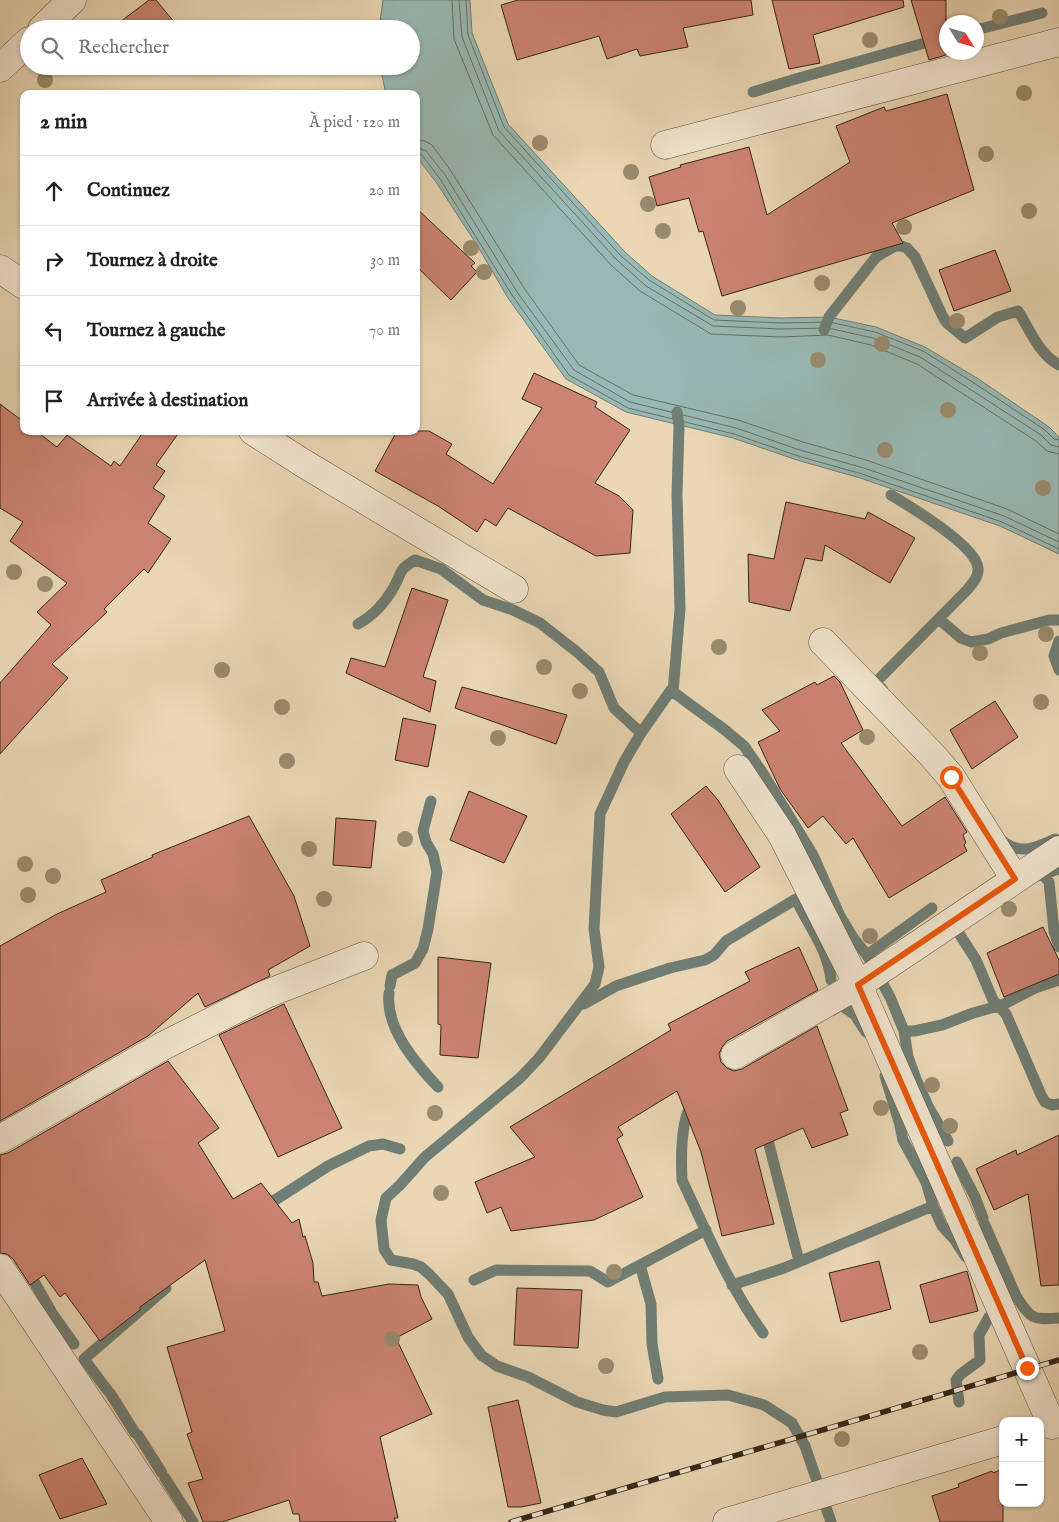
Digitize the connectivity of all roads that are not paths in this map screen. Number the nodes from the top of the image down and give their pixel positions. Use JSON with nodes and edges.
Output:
{"nodes":[{"id":1,"x":72,"y":0,"type":"edge"},
{"id":2,"x":51,"y":20,"type":"edge"},
{"id":3,"x":1059,"y":42,"type":"edge"},
{"id":4,"x":20,"y":49,"type":"edge"},
{"id":5,"x":0,"y":68,"type":"edge"},
{"id":6,"x":665,"y":146,"type":"dead end"},
{"id":7,"x":0,"y":269,"type":"edge"},
{"id":8,"x":20,"y":282,"type":"edge"},
{"id":9,"x":259,"y":435,"type":"edge"},
{"id":10,"x":514,"y":589,"type":"dead end"},
{"id":11,"x":823,"y":642,"type":"dead end"},
{"id":12,"x":738,"y":769,"type":"dead end"},
{"id":13,"x":1059,"y":850,"type":"edge"},
{"id":14,"x":1015,"y":879,"type":"junction"},
{"id":15,"x":364,"y":956,"type":"dead end"},
{"id":16,"x":858,"y":985,"type":"junction"},
{"id":17,"x":735,"y":1055,"type":"dead end"},
{"id":18,"x":0,"y":1139,"type":"edge"},
{"id":19,"x":0,"y":1268,"type":"edge"},
{"id":20,"x":1050,"y":1426,"type":"edge"},
{"id":21,"x":999,"y":1441,"type":"edge"},
{"id":22,"x":169,"y":1522,"type":"edge"},
{"id":23,"x":727,"y":1522,"type":"edge"}],
"edges":[{"from":1,"to":2,"type":"street"},
{"from":3,"to":6,"type":"street"},
{"from":4,"to":5,"type":"street"},
{"from":7,"to":8,"type":"street"},
{"from":9,"to":10,"type":"street"},
{"from":11,"to":14,"type":"street"},
{"from":12,"to":16,"type":"street"},
{"from":13,"to":14,"type":"street"},
{"from":14,"to":16,"type":"street"},
{"from":15,"to":18,"type":"street"},
{"from":16,"to":17,"type":"street"},
{"from":16,"to":20,"type":"street"},
{"from":19,"to":22,"type":"street"},
{"from":21,"to":23,"type":"street"}]}
